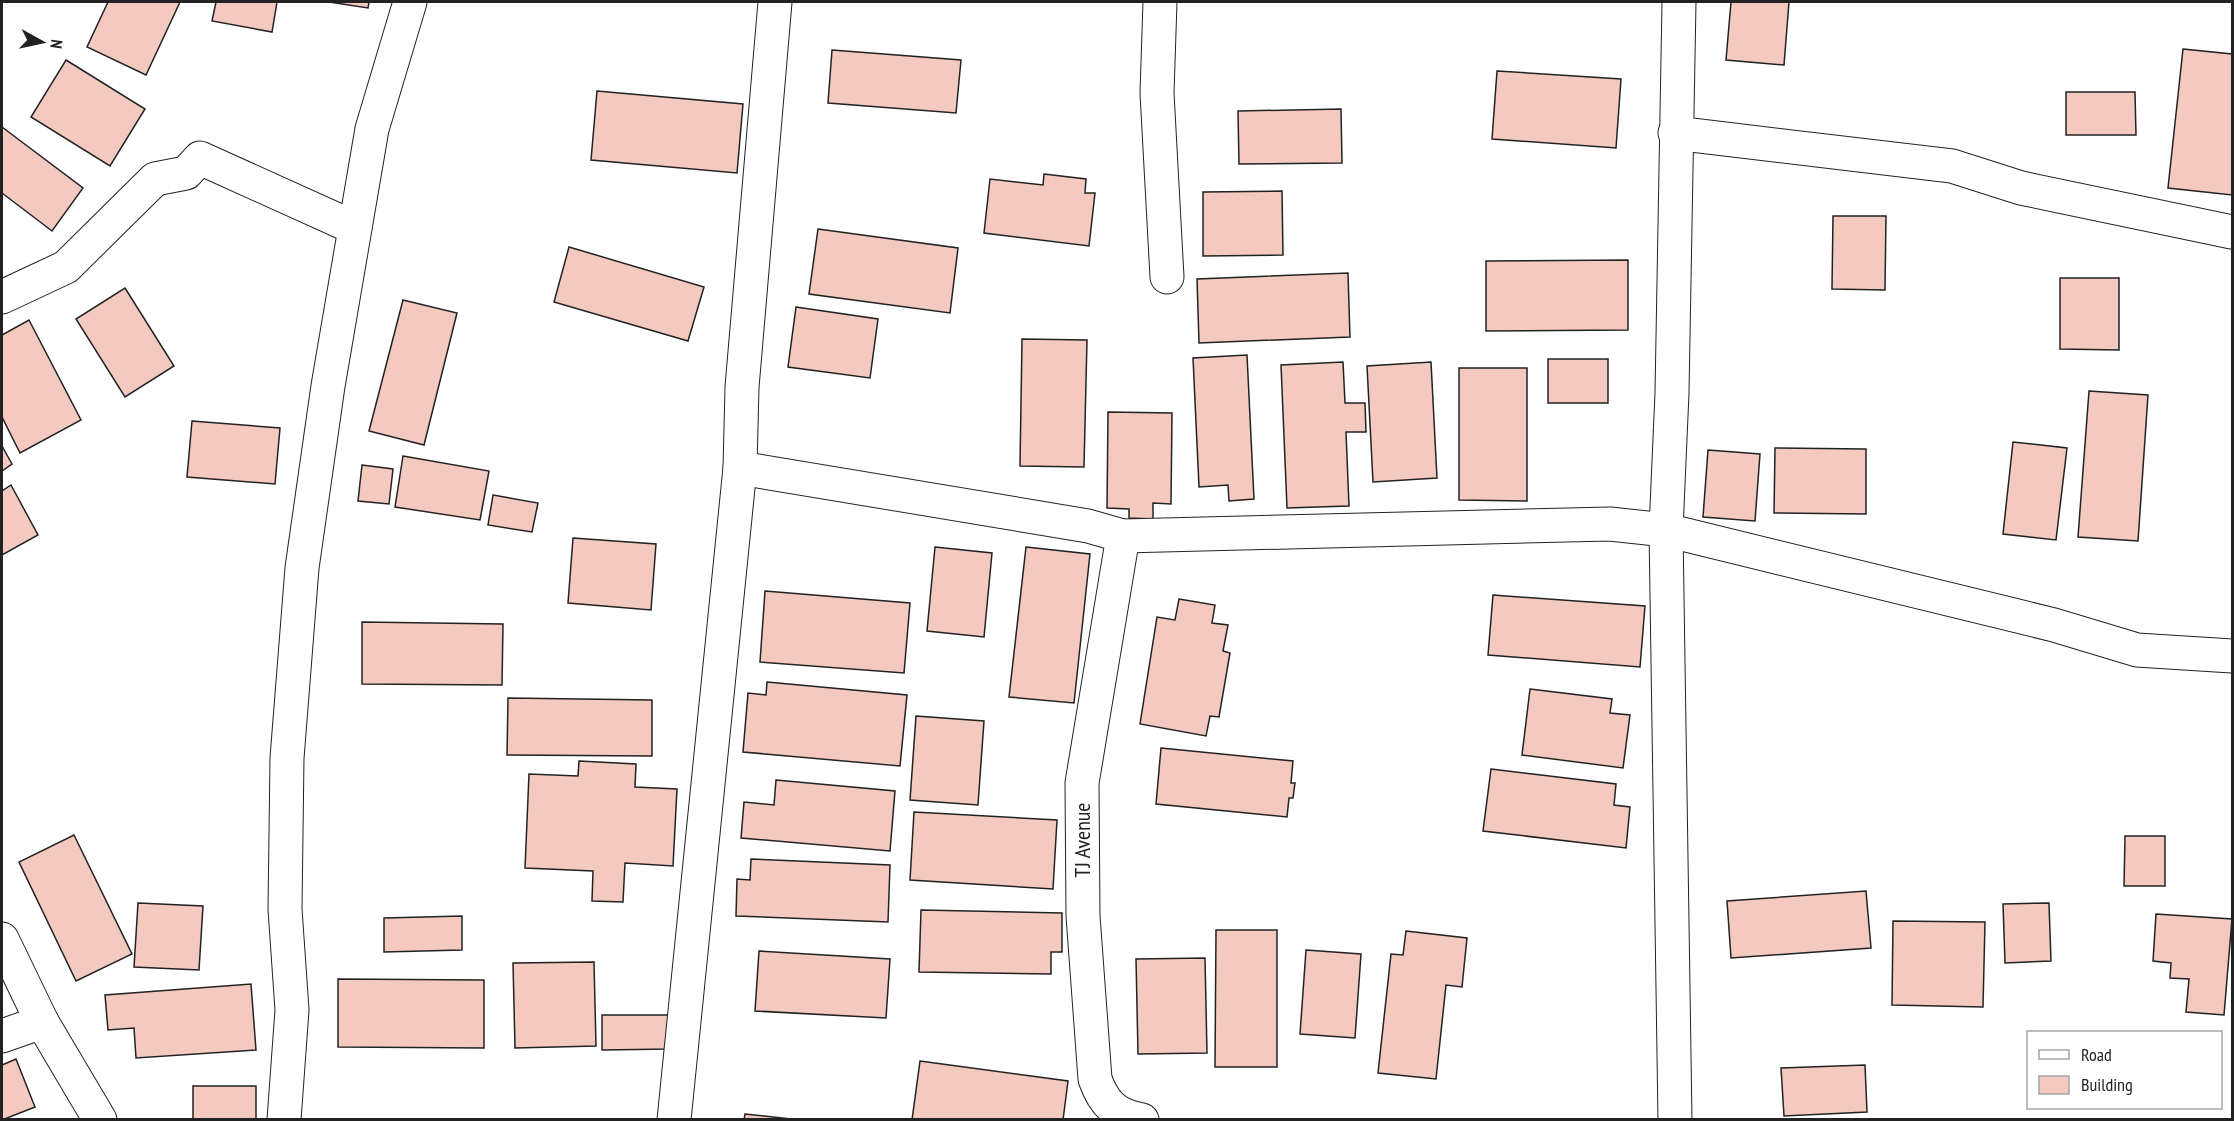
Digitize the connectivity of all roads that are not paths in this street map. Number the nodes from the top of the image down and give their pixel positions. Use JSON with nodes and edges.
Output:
{"nodes":[{"id":1,"x":410,"y":2,"type":"edge"},
{"id":2,"x":775,"y":2,"type":"edge"},
{"id":3,"x":1160,"y":2,"type":"edge"},
{"id":4,"x":1679,"y":2,"type":"edge"},
{"id":5,"x":1675,"y":133,"type":"junction"},
{"id":6,"x":355,"y":228,"type":"junction"},
{"id":7,"x":2232,"y":232,"type":"edge"},
{"id":8,"x":1167,"y":277,"type":"dead end"},
{"id":9,"x":2,"y":297,"type":"edge"},
{"id":10,"x":740,"y":468,"type":"junction"},
{"id":11,"x":1666,"y":530,"type":"junction"},
{"id":12,"x":1123,"y":536,"type":"junction"},
{"id":13,"x":2232,"y":656,"type":"edge"},
{"id":14,"x":2,"y":939,"type":"edge"},
{"id":15,"x":42,"y":1022,"type":"junction"},
{"id":16,"x":2,"y":1036,"type":"edge"},
{"id":17,"x":1109,"y":1114,"type":"edge"},
{"id":18,"x":100,"y":1119,"type":"edge"},
{"id":19,"x":284,"y":1119,"type":"edge"},
{"id":20,"x":674,"y":1119,"type":"edge"},
{"id":21,"x":1142,"y":1119,"type":"edge"},
{"id":22,"x":1675,"y":1119,"type":"edge"}],
"edges":[{"from":1,"to":6,"type":"street"},
{"from":2,"to":10,"type":"street"},
{"from":3,"to":8,"type":"street"},
{"from":4,"to":5,"type":"street"},
{"from":5,"to":7,"type":"street"},
{"from":5,"to":11,"type":"street"},
{"from":6,"to":9,"type":"street"},
{"from":6,"to":19,"type":"street"},
{"from":10,"to":12,"type":"street"},
{"from":10,"to":20,"type":"street"},
{"from":11,"to":12,"type":"street"},
{"from":11,"to":13,"type":"street"},
{"from":11,"to":22,"type":"street"},
{"from":12,"to":17,"type":"street","name":"TJ Avenue"},
{"from":14,"to":15,"type":"street"},
{"from":15,"to":16,"type":"street"},
{"from":15,"to":18,"type":"street"},
{"from":17,"to":21,"type":"street","name":"TJ Avenue"}]}
